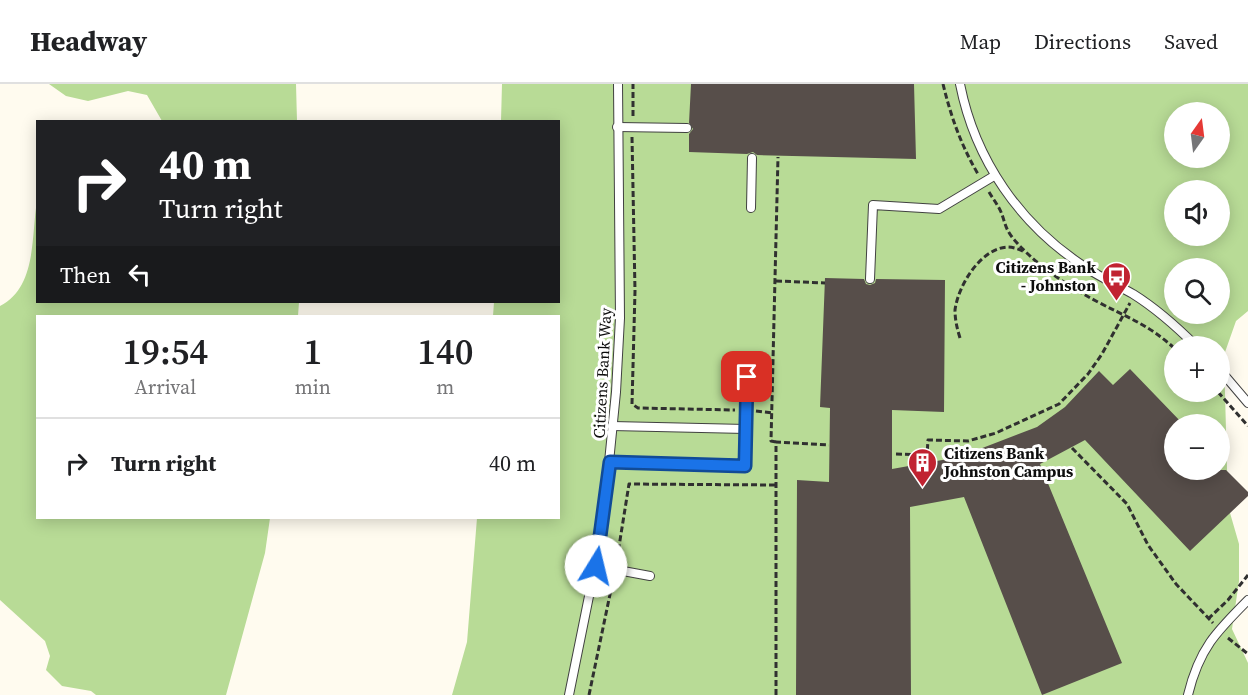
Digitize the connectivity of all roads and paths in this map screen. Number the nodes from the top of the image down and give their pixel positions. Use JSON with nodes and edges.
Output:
{"nodes":[{"id":1,"x":618,"y":84,"type":"edge"},
{"id":2,"x":633,"y":84,"type":"edge"},
{"id":3,"x":960,"y":84,"type":"edge"},
{"id":4,"x":617,"y":127,"type":"junction"},
{"id":5,"x":633,"y":128,"type":"junction"},
{"id":6,"x":687,"y":128,"type":"dead end"},
{"id":7,"x":777,"y":157,"type":"dead end"},
{"id":8,"x":752,"y":158,"type":"dead end"},
{"id":9,"x":994,"y":176,"type":"junction"},
{"id":10,"x":751,"y":208,"type":"dead end"},
{"id":11,"x":1029,"y":254,"type":"dead end"},
{"id":12,"x":870,"y":279,"type":"dead end"},
{"id":13,"x":776,"y":281,"type":"junction"},
{"id":14,"x":825,"y":283,"type":"dead end"},
{"id":15,"x":1134,"y":295,"type":"junction"},
{"id":16,"x":1186,"y":336,"type":"edge"},
{"id":17,"x":960,"y":338,"type":"dead end"},
{"id":18,"x":747,"y":377,"type":"dead end"},
{"id":19,"x":1230,"y":382,"type":"edge"},
{"id":20,"x":1227,"y":402,"type":"edge"},
{"id":21,"x":1248,"y":403,"type":"edge"},
{"id":22,"x":747,"y":411,"type":"junction"},
{"id":23,"x":773,"y":413,"type":"junction"},
{"id":24,"x":612,"y":426,"type":"junction"},
{"id":25,"x":1248,"y":426,"type":"edge"},
{"id":26,"x":746,"y":429,"type":"junction"},
{"id":27,"x":776,"y":442,"type":"junction"},
{"id":28,"x":829,"y":445,"type":"dead end"},
{"id":29,"x":1072,"y":448,"type":"dead end"},
{"id":30,"x":896,"y":454,"type":"dead end"},
{"id":31,"x":610,"y":462,"type":"junction"},
{"id":32,"x":776,"y":485,"type":"junction"},
{"id":33,"x":596,"y":566,"type":"junction"},
{"id":34,"x":616,"y":569,"type":"junction"},
{"id":35,"x":1248,"y":575,"type":"edge"},
{"id":36,"x":650,"y":576,"type":"dead end"},
{"id":37,"x":1248,"y":600,"type":"edge"},
{"id":38,"x":1208,"y":619,"type":"junction"},
{"id":39,"x":1218,"y":629,"type":"junction"},
{"id":40,"x":1248,"y":654,"type":"edge"},
{"id":41,"x":569,"y":695,"type":"edge"},
{"id":42,"x":589,"y":695,"type":"edge"},
{"id":43,"x":776,"y":695,"type":"edge"},
{"id":44,"x":1188,"y":695,"type":"edge"}],
"edges":[{"from":1,"to":4,"type":"lane","name":"Citizens Bank Way"},
{"from":2,"to":5,"type":"path"},
{"from":3,"to":9,"type":"lane"},
{"from":4,"to":5,"type":"lane"},
{"from":4,"to":24,"type":"lane","name":"Citizens Bank Way"},
{"from":5,"to":6,"type":"lane"},
{"from":5,"to":22,"type":"path"},
{"from":7,"to":13,"type":"path"},
{"from":8,"to":10,"type":"lane"},
{"from":9,"to":12,"type":"lane"},
{"from":9,"to":15,"type":"lane"},
{"from":11,"to":17,"type":"path"},
{"from":13,"to":14,"type":"path"},
{"from":13,"to":23,"type":"path"},
{"from":15,"to":16,"type":"lane"},
{"from":15,"to":30,"type":"path"},
{"from":18,"to":22,"type":"lane"},
{"from":19,"to":21,"type":"lane"},
{"from":20,"to":25,"type":"path"},
{"from":22,"to":23,"type":"path"},
{"from":22,"to":26,"type":"lane"},
{"from":23,"to":27,"type":"path"},
{"from":24,"to":26,"type":"lane"},
{"from":24,"to":31,"type":"lane","name":"Citizens Bank Way"},
{"from":26,"to":31,"type":"lane"},
{"from":27,"to":28,"type":"path"},
{"from":27,"to":32,"type":"path"},
{"from":29,"to":38,"type":"path"},
{"from":31,"to":33,"type":"lane","name":"Citizens Bank Way"},
{"from":32,"to":34,"type":"path"},
{"from":32,"to":43,"type":"path"},
{"from":33,"to":34,"type":"lane"},
{"from":33,"to":41,"type":"lane","name":"Citizens Bank Way"},
{"from":34,"to":36,"type":"lane"},
{"from":34,"to":42,"type":"path"},
{"from":35,"to":38,"type":"path"},
{"from":37,"to":39,"type":"lane"},
{"from":38,"to":39,"type":"path"},
{"from":39,"to":40,"type":"path"},
{"from":39,"to":44,"type":"lane"}]}
